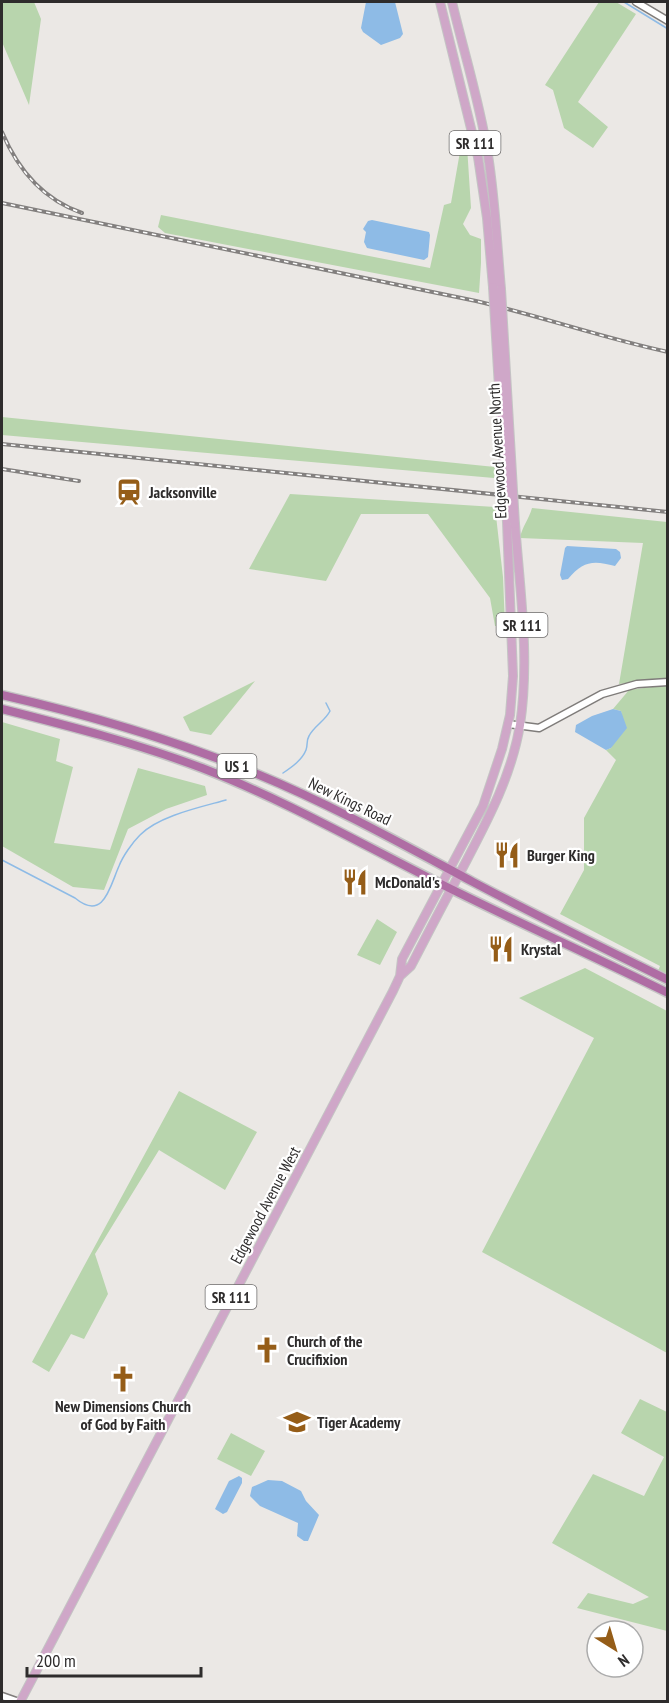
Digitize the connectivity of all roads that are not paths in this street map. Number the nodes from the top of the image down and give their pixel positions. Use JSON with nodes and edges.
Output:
{"nodes":[{"id":1,"x":440,"y":2,"type":"edge"},
{"id":2,"x":452,"y":2,"type":"edge"},
{"id":3,"x":636,"y":2,"type":"edge"},
{"id":4,"x":668,"y":21,"type":"edge"},
{"id":5,"x":497,"y":288,"type":"junction"},
{"id":6,"x":511,"y":523,"type":"junction"},
{"id":7,"x":668,"y":682,"type":"edge"},
{"id":8,"x":2,"y":695,"type":"edge"},
{"id":9,"x":2,"y":709,"type":"edge"},
{"id":10,"x":508,"y":724,"type":"junction"},
{"id":11,"x":519,"y":726,"type":"junction"},
{"id":12,"x":450,"y":869,"type":"junction"},
{"id":13,"x":459,"y":874,"type":"junction"},
{"id":14,"x":442,"y":884,"type":"junction"},
{"id":15,"x":451,"y":889,"type":"junction"},
{"id":16,"x":400,"y":976,"type":"junction"},
{"id":17,"x":668,"y":980,"type":"edge"},
{"id":18,"x":668,"y":993,"type":"edge"},
{"id":19,"x":2,"y":1696,"type":"edge"},
{"id":20,"x":19,"y":1701,"type":"edge"}],
"edges":[{"from":1,"to":5,"type":"main road","name":"Edgewood Avenue North","number":"SR 111"},
{"from":2,"to":5,"type":"main road","name":"Edgewood Avenue North","number":"SR 111"},
{"from":3,"to":4,"type":"street"},
{"from":5,"to":6,"type":"main road","name":"Edgewood Avenue North","number":"SR 111","bridge":true},
{"from":6,"to":10,"type":"main road","name":"Edgewood Avenue North","number":"SR 111"},
{"from":6,"to":11,"type":"main road","name":"Edgewood Avenue North","number":"SR 111"},
{"from":7,"to":11,"type":"street"},
{"from":8,"to":12,"type":"highway","name":"New Kings Road","number":"US 1"},
{"from":9,"to":14,"type":"highway","name":"New Kings Road","number":"US 1"},
{"from":10,"to":11,"type":"street"},
{"from":10,"to":12,"type":"main road","name":"Edgewood Avenue North","number":"SR 111"},
{"from":11,"to":13,"type":"main road","name":"Edgewood Avenue North","number":"SR 111"},
{"from":12,"to":13,"type":"highway","name":"New Kings Road","number":"US 1"},
{"from":12,"to":14,"type":"main road","name":"Edgewood Avenue North","number":"SR 111"},
{"from":13,"to":15,"type":"main road","name":"Edgewood Avenue North","number":"SR 111"},
{"from":13,"to":17,"type":"highway","name":"New Kings Road","number":"US 1"},
{"from":14,"to":15,"type":"highway","name":"New Kings Road","number":"US 1"},
{"from":14,"to":16,"type":"main road","name":"Edgewood Avenue West","number":"SR 111"},
{"from":15,"to":16,"type":"main road","name":"Edgewood Avenue West","number":"SR 111"},
{"from":15,"to":18,"type":"highway","name":"New Kings Road","number":"US 1"},
{"from":16,"to":20,"type":"main road","name":"Edgewood Avenue West","number":"SR 111"},
{"from":19,"to":20,"type":"street"}]}
